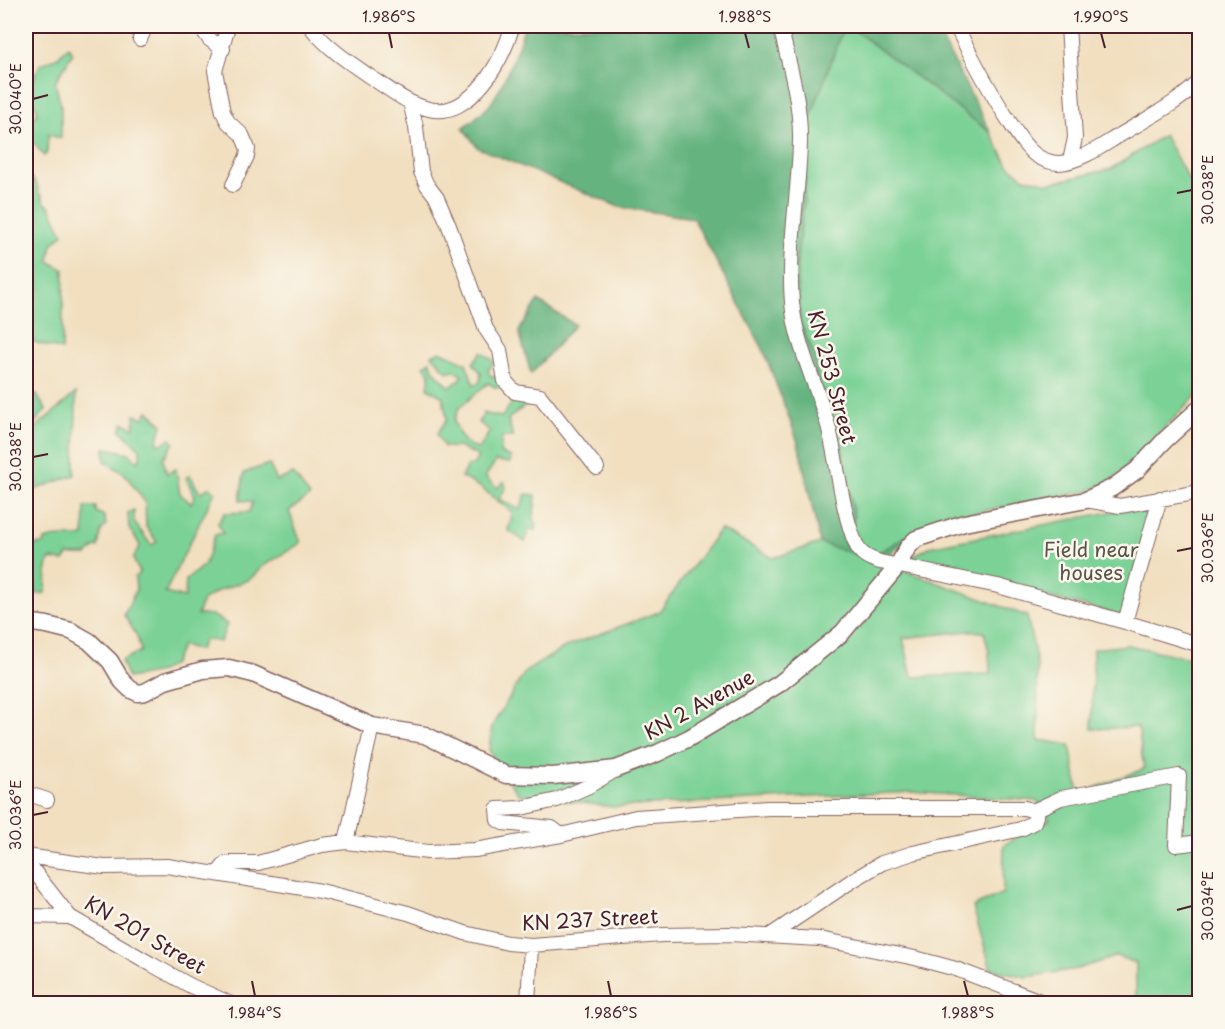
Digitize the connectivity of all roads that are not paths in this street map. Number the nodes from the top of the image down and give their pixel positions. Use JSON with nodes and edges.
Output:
{"nodes":[{"id":1,"x":146,"y":26,"type":"edge"},
{"id":2,"x":200,"y":26,"type":"edge"},
{"id":3,"x":228,"y":26,"type":"edge"},
{"id":4,"x":310,"y":26,"type":"edge"},
{"id":5,"x":512,"y":26,"type":"edge"},
{"id":6,"x":780,"y":26,"type":"edge"},
{"id":7,"x":956,"y":26,"type":"edge"},
{"id":8,"x":1068,"y":26,"type":"edge"},
{"id":9,"x":140,"y":39,"type":"dead end"},
{"id":10,"x":223,"y":49,"type":"junction"},
{"id":11,"x":1200,"y":81,"type":"edge"},
{"id":12,"x":410,"y":102,"type":"junction"},
{"id":13,"x":1070,"y":161,"type":"junction"},
{"id":14,"x":233,"y":185,"type":"dead end"},
{"id":15,"x":1200,"y":408,"type":"edge"},
{"id":16,"x":597,"y":468,"type":"dead end"},
{"id":17,"x":1200,"y":492,"type":"edge"},
{"id":18,"x":1160,"y":498,"type":"junction"},
{"id":19,"x":1086,"y":500,"type":"junction"},
{"id":20,"x":897,"y":567,"type":"junction"},
{"id":21,"x":26,"y":622,"type":"edge"},
{"id":22,"x":1125,"y":622,"type":"junction"},
{"id":23,"x":1200,"y":645,"type":"edge"},
{"id":24,"x":372,"y":726,"type":"junction"},
{"id":25,"x":616,"y":770,"type":"junction"},
{"id":26,"x":26,"y":793,"type":"edge"},
{"id":27,"x":47,"y":800,"type":"dead end"},
{"id":28,"x":1033,"y":811,"type":"junction"},
{"id":29,"x":561,"y":835,"type":"junction"},
{"id":30,"x":346,"y":842,"type":"junction"},
{"id":31,"x":1200,"y":842,"type":"edge"},
{"id":32,"x":26,"y":856,"type":"edge"},
{"id":33,"x":26,"y":861,"type":"edge"},
{"id":34,"x":218,"y":873,"type":"junction"},
{"id":35,"x":26,"y":916,"type":"edge"},
{"id":36,"x":70,"y":917,"type":"junction"},
{"id":37,"x":771,"y":935,"type":"junction"},
{"id":38,"x":531,"y":945,"type":"junction"},
{"id":39,"x":231,"y":1004,"type":"edge"},
{"id":40,"x":528,"y":1004,"type":"edge"},
{"id":41,"x":1048,"y":1004,"type":"edge"}],
"edges":[{"from":1,"to":9,"type":"street"},
{"from":2,"to":10,"type":"street"},
{"from":3,"to":10,"type":"street"},
{"from":4,"to":12,"type":"street"},
{"from":5,"to":12,"type":"street"},
{"from":6,"to":20,"type":"street","name":"KN 253 Street"},
{"from":7,"to":13,"type":"street"},
{"from":8,"to":13,"type":"street"},
{"from":10,"to":14,"type":"street"},
{"from":11,"to":13,"type":"street"},
{"from":12,"to":16,"type":"street"},
{"from":15,"to":19,"type":"main road","name":"KN 2 Avenue"},
{"from":17,"to":18,"type":"street"},
{"from":18,"to":19,"type":"street"},
{"from":18,"to":22,"type":"street"},
{"from":19,"to":20,"type":"main road","name":"KN 2 Avenue"},
{"from":20,"to":22,"type":"street","name":"KN 253 Street"},
{"from":20,"to":25,"type":"main road","name":"KN 2 Avenue"},
{"from":21,"to":24,"type":"main road","name":"KN 2 Avenue"},
{"from":22,"to":23,"type":"street","name":"KN 253 Street"},
{"from":24,"to":25,"type":"main road","name":"KN 2 Avenue"},
{"from":24,"to":30,"type":"street"},
{"from":25,"to":29,"type":"street"},
{"from":26,"to":27,"type":"street"},
{"from":28,"to":29,"type":"street"},
{"from":28,"to":31,"type":"street"},
{"from":28,"to":37,"type":"street"},
{"from":29,"to":30,"type":"street"},
{"from":30,"to":34,"type":"street"},
{"from":32,"to":34,"type":"street","name":"KN 237 Street"},
{"from":33,"to":36,"type":"street","name":"KN 201 Street"},
{"from":34,"to":38,"type":"street","name":"KN 237 Street"},
{"from":35,"to":36,"type":"street"},
{"from":36,"to":39,"type":"street","name":"KN 201 Street"},
{"from":37,"to":38,"type":"street","name":"KN 237 Street"},
{"from":37,"to":41,"type":"street","name":"KN 237 Street"},
{"from":38,"to":40,"type":"street"}]}
